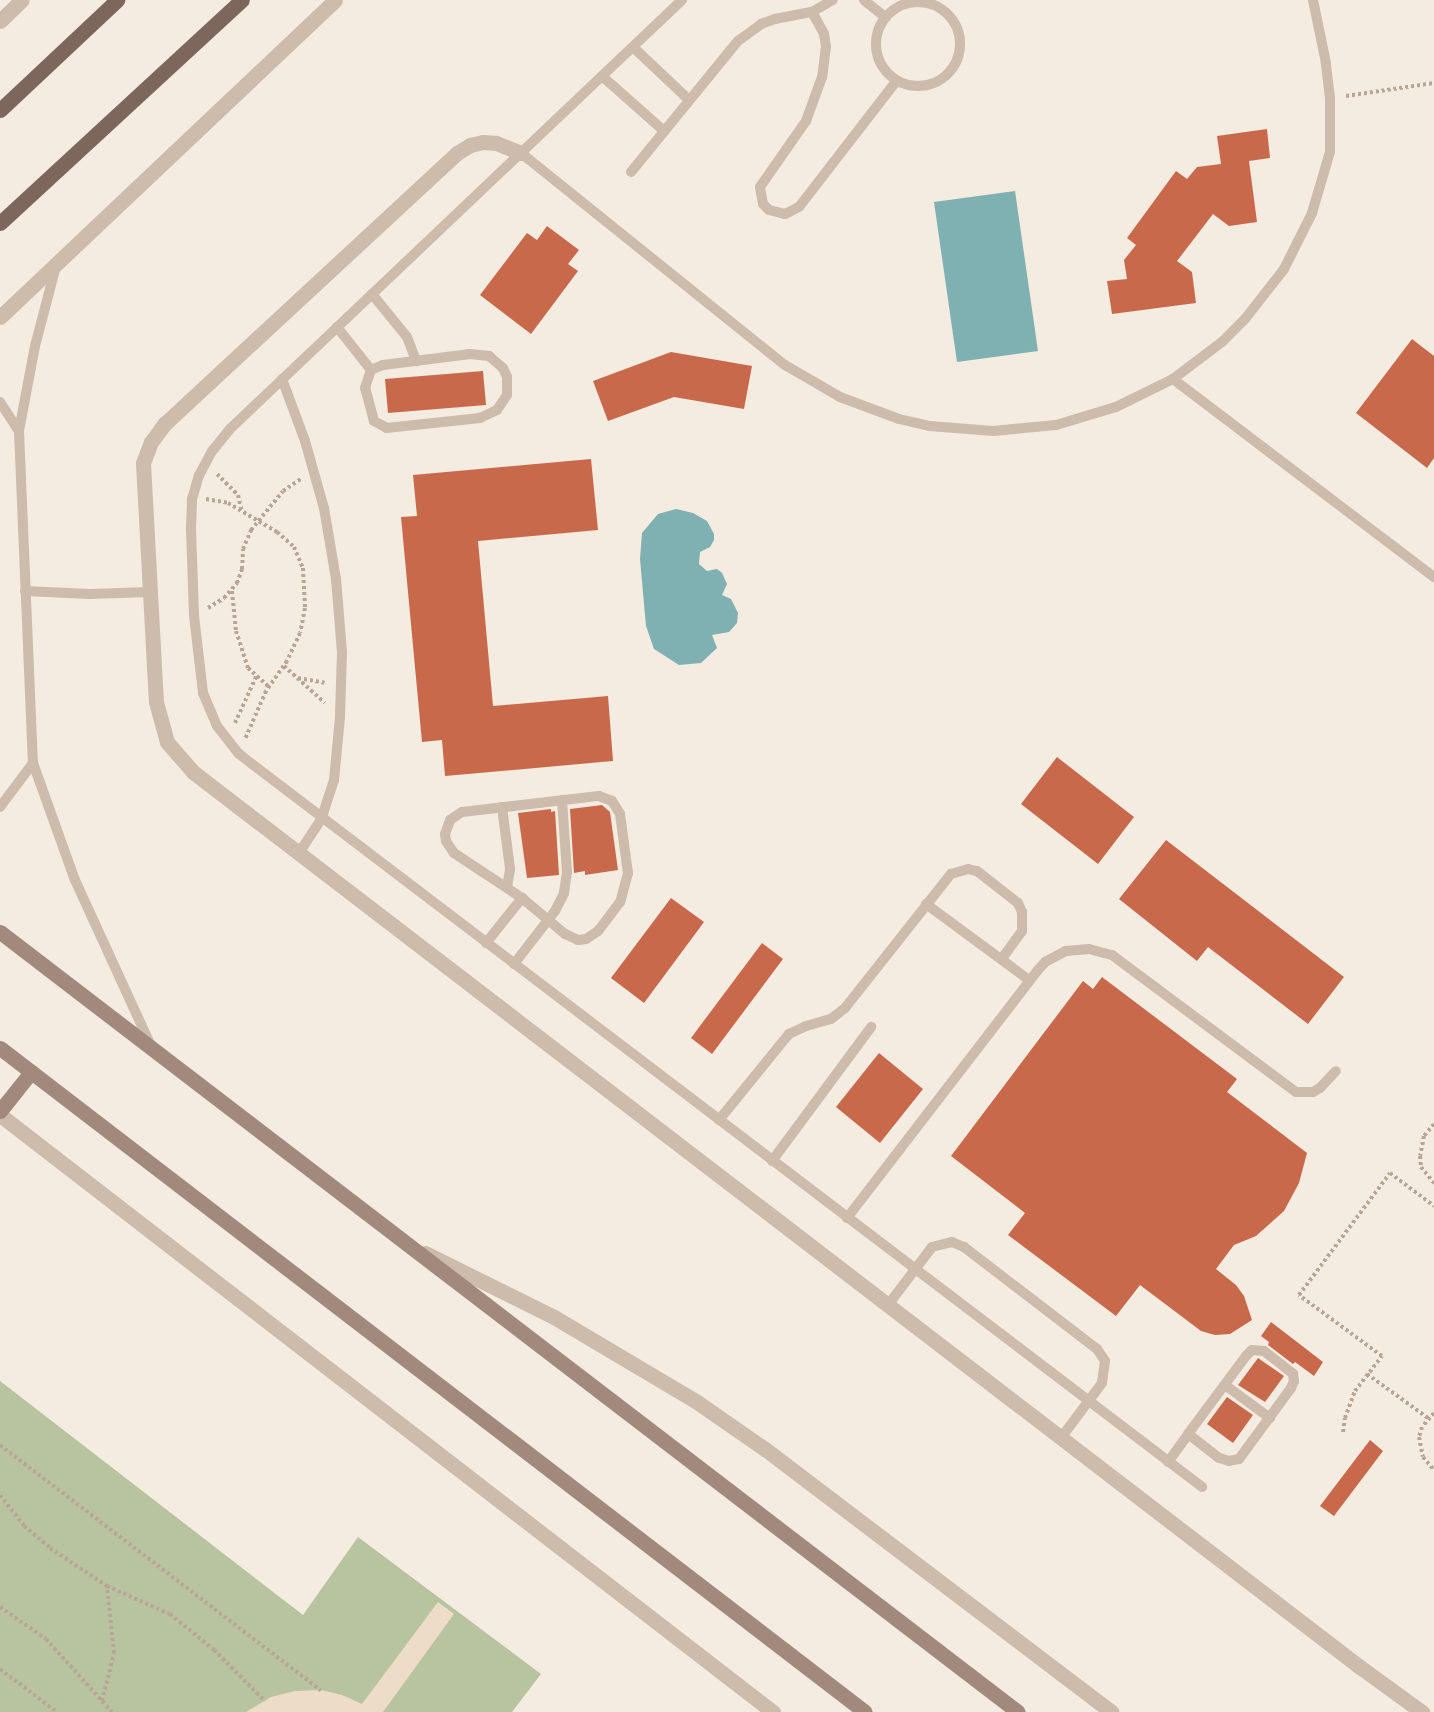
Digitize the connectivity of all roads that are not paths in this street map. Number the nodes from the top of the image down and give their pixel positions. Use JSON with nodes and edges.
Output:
{"nodes":[{"id":1,"x":22,"y":0,"type":"edge"},
{"id":2,"x":117,"y":0,"type":"edge"},
{"id":3,"x":242,"y":0,"type":"edge"},
{"id":4,"x":335,"y":0,"type":"edge"},
{"id":5,"x":682,"y":0,"type":"edge"},
{"id":6,"x":833,"y":0,"type":"edge"},
{"id":7,"x":864,"y":0,"type":"edge"},
{"id":8,"x":1313,"y":0,"type":"edge"},
{"id":9,"x":812,"y":12,"type":"junction"},
{"id":10,"x":886,"y":18,"type":"junction"},
{"id":11,"x":0,"y":21,"type":"edge"},
{"id":12,"x":633,"y":47,"type":"junction"},
{"id":13,"x":602,"y":76,"type":"junction"},
{"id":14,"x":897,"y":80,"type":"junction"},
{"id":15,"x":689,"y":100,"type":"junction"},
{"id":16,"x":0,"y":110,"type":"edge"},
{"id":17,"x":664,"y":131,"type":"junction"},
{"id":18,"x":521,"y":153,"type":"junction"},
{"id":19,"x":631,"y":172,"type":"dead end"},
{"id":20,"x":0,"y":223,"type":"edge"},
{"id":21,"x":57,"y":263,"type":"junction"},
{"id":22,"x":372,"y":294,"type":"junction"},
{"id":23,"x":0,"y":317,"type":"edge"},
{"id":24,"x":337,"y":327,"type":"junction"},
{"id":25,"x":416,"y":361,"type":"junction"},
{"id":26,"x":371,"y":370,"type":"junction"},
{"id":27,"x":282,"y":379,"type":"junction"},
{"id":28,"x":1173,"y":379,"type":"junction"},
{"id":29,"x":0,"y":402,"type":"edge"},
{"id":30,"x":19,"y":431,"type":"junction"},
{"id":31,"x":1434,"y":577,"type":"edge"},
{"id":32,"x":25,"y":591,"type":"junction"},
{"id":33,"x":150,"y":592,"type":"junction"},
{"id":34,"x":33,"y":763,"type":"junction"},
{"id":35,"x":562,"y":800,"type":"junction"},
{"id":36,"x":0,"y":807,"type":"edge"},
{"id":37,"x":502,"y":807,"type":"junction"},
{"id":38,"x":322,"y":818,"type":"junction"},
{"id":39,"x":299,"y":853,"type":"junction"},
{"id":40,"x":507,"y":887,"type":"junction"},
{"id":41,"x":522,"y":898,"type":"junction"},
{"id":42,"x":926,"y":904,"type":"junction"},
{"id":43,"x":549,"y":920,"type":"junction"},
{"id":44,"x":0,"y":932,"type":"edge"},
{"id":45,"x":486,"y":943,"type":"junction"},
{"id":46,"x":1002,"y":959,"type":"junction"},
{"id":47,"x":514,"y":964,"type":"junction"},
{"id":48,"x":1029,"y":980,"type":"junction"},
{"id":49,"x":871,"y":1027,"type":"dead end"},
{"id":50,"x":0,"y":1048,"type":"edge"},
{"id":51,"x":152,"y":1050,"type":"junction"},
{"id":52,"x":1336,"y":1071,"type":"dead end"},
{"id":53,"x":31,"y":1072,"type":"junction"},
{"id":54,"x":0,"y":1113,"type":"edge"},
{"id":55,"x":719,"y":1120,"type":"junction"},
{"id":56,"x":772,"y":1161,"type":"junction"},
{"id":57,"x":847,"y":1218,"type":"junction"},
{"id":58,"x":405,"y":1244,"type":"junction"},
{"id":59,"x":915,"y":1269,"type":"junction"},
{"id":60,"x":888,"y":1305,"type":"junction"},
{"id":61,"x":1225,"y":1384,"type":"junction"},
{"id":62,"x":1089,"y":1402,"type":"junction"},
{"id":63,"x":1270,"y":1418,"type":"junction"},
{"id":64,"x":1188,"y":1434,"type":"junction"},
{"id":65,"x":1062,"y":1438,"type":"junction"},
{"id":66,"x":1168,"y":1462,"type":"junction"},
{"id":67,"x":1202,"y":1487,"type":"dead end"},
{"id":68,"x":773,"y":1712,"type":"edge"},
{"id":69,"x":865,"y":1712,"type":"edge"},
{"id":70,"x":1018,"y":1712,"type":"edge"},
{"id":71,"x":1111,"y":1712,"type":"edge"},
{"id":72,"x":1422,"y":1712,"type":"edge"}],
"edges":[{"from":1,"to":11,"type":"street"},
{"from":2,"to":16,"type":"main road"},
{"from":3,"to":20,"type":"main road"},
{"from":4,"to":21,"type":"street"},
{"from":5,"to":12,"type":"lane"},
{"from":6,"to":9,"type":"lane"},
{"from":7,"to":10,"type":"lane"},
{"from":8,"to":28,"type":"lane"},
{"from":9,"to":14,"type":"lane"},
{"from":9,"to":15,"type":"lane"},
{"from":10,"to":14,"type":"lane"},
{"from":10,"to":14,"type":"lane"},
{"from":12,"to":13,"type":"lane"},
{"from":12,"to":15,"type":"lane"},
{"from":13,"to":17,"type":"lane"},
{"from":13,"to":18,"type":"lane"},
{"from":15,"to":17,"type":"lane"},
{"from":17,"to":19,"type":"lane"},
{"from":18,"to":22,"type":"lane"},
{"from":18,"to":28,"type":"lane"},
{"from":18,"to":33,"type":"street"},
{"from":21,"to":23,"type":"street"},
{"from":21,"to":30,"type":"lane"},
{"from":22,"to":24,"type":"lane"},
{"from":22,"to":25,"type":"lane"},
{"from":24,"to":26,"type":"lane"},
{"from":24,"to":27,"type":"lane"},
{"from":25,"to":26,"type":"lane"},
{"from":25,"to":26,"type":"lane"},
{"from":27,"to":38,"type":"lane"},
{"from":27,"to":38,"type":"lane"},
{"from":28,"to":31,"type":"lane"},
{"from":29,"to":30,"type":"lane"},
{"from":30,"to":32,"type":"lane"},
{"from":32,"to":33,"type":"lane"},
{"from":32,"to":34,"type":"lane"},
{"from":33,"to":39,"type":"street"},
{"from":34,"to":36,"type":"lane"},
{"from":34,"to":51,"type":"lane"},
{"from":35,"to":37,"type":"lane"},
{"from":35,"to":43,"type":"lane"},
{"from":35,"to":43,"type":"lane"},
{"from":37,"to":40,"type":"lane"},
{"from":37,"to":40,"type":"lane"},
{"from":38,"to":39,"type":"lane"},
{"from":38,"to":45,"type":"lane"},
{"from":39,"to":60,"type":"street"},
{"from":40,"to":41,"type":"lane"},
{"from":41,"to":43,"type":"lane"},
{"from":41,"to":45,"type":"lane"},
{"from":42,"to":46,"type":"lane"},
{"from":42,"to":46,"type":"lane"},
{"from":42,"to":55,"type":"lane"},
{"from":43,"to":47,"type":"lane"},
{"from":44,"to":51,"type":"main road"},
{"from":45,"to":47,"type":"lane"},
{"from":46,"to":48,"type":"lane"},
{"from":47,"to":55,"type":"lane"},
{"from":48,"to":52,"type":"lane"},
{"from":48,"to":57,"type":"lane"},
{"from":49,"to":56,"type":"lane"},
{"from":50,"to":53,"type":"main road"},
{"from":51,"to":58,"type":"main road"},
{"from":53,"to":54,"type":"main road"},
{"from":53,"to":69,"type":"main road"},
{"from":54,"to":68,"type":"street"},
{"from":55,"to":56,"type":"lane"},
{"from":56,"to":57,"type":"lane"},
{"from":57,"to":59,"type":"lane"},
{"from":58,"to":70,"type":"main road"},
{"from":58,"to":71,"type":"street"},
{"from":59,"to":60,"type":"lane"},
{"from":59,"to":62,"type":"lane"},
{"from":59,"to":62,"type":"lane"},
{"from":60,"to":65,"type":"street"},
{"from":61,"to":63,"type":"lane"},
{"from":61,"to":63,"type":"lane"},
{"from":61,"to":64,"type":"lane"},
{"from":62,"to":65,"type":"lane"},
{"from":62,"to":66,"type":"lane"},
{"from":63,"to":64,"type":"lane"},
{"from":64,"to":66,"type":"lane"},
{"from":65,"to":72,"type":"street"},
{"from":66,"to":67,"type":"lane"}]}
